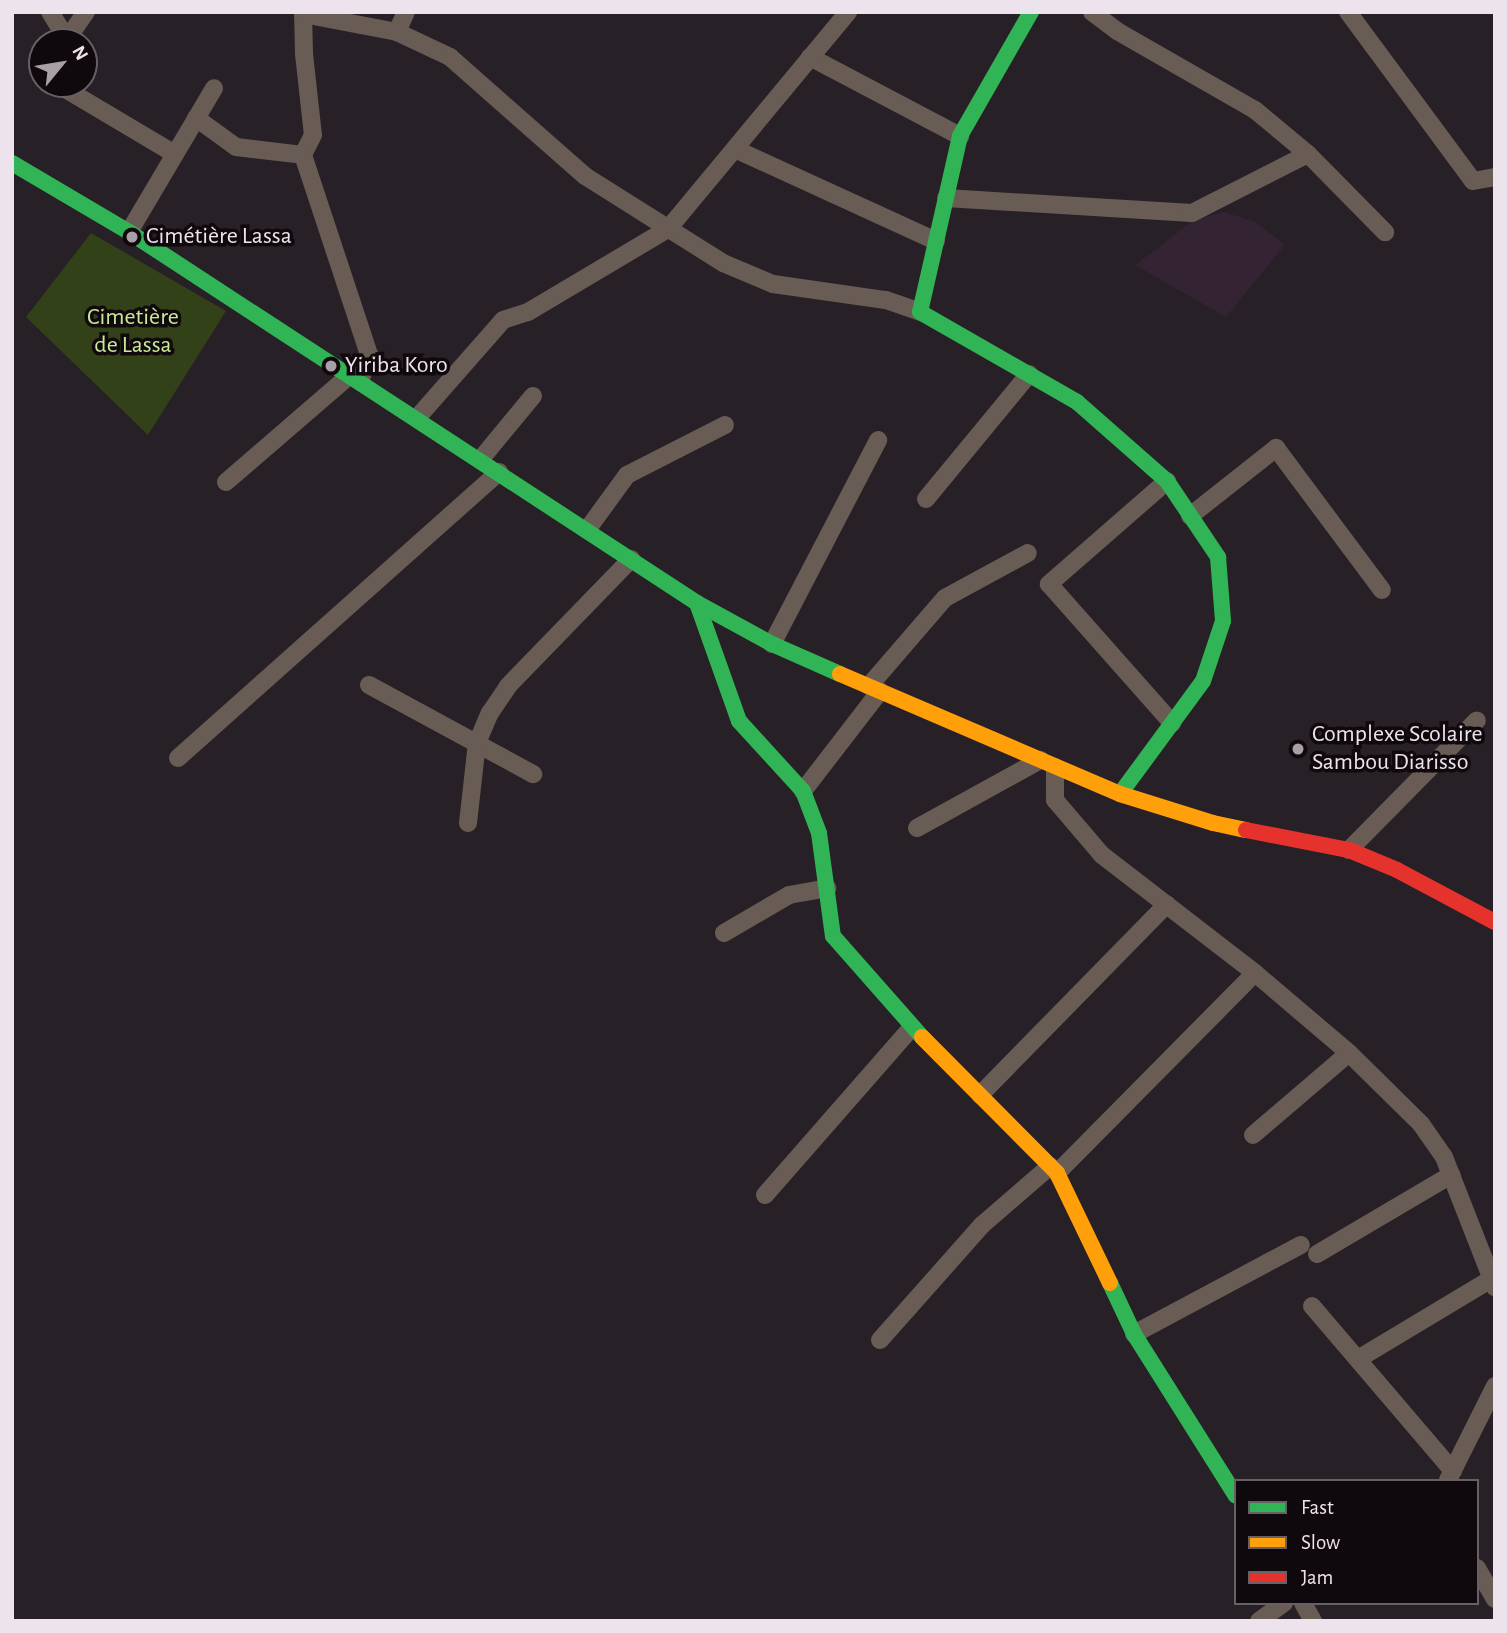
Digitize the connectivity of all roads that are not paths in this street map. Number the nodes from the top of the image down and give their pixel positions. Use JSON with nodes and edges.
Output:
{"nodes":[{"id":1,"x":50,"y":12,"type":"edge"},
{"id":2,"x":86,"y":12,"type":"edge"},
{"id":3,"x":406,"y":12,"type":"edge"},
{"id":4,"x":848,"y":12,"type":"edge"},
{"id":5,"x":1031,"y":12,"type":"edge"},
{"id":6,"x":1092,"y":12,"type":"edge"},
{"id":7,"x":1348,"y":12,"type":"edge"},
{"id":8,"x":303,"y":13,"type":"edge"},
{"id":9,"x":59,"y":28,"type":"edge"},
{"id":10,"x":75,"y":28,"type":"edge"},
{"id":11,"x":397,"y":32,"type":"junction"},
{"id":12,"x":810,"y":58,"type":"junction"},
{"id":13,"x":214,"y":88,"type":"dead end"},
{"id":14,"x":81,"y":98,"type":"edge"},
{"id":15,"x":196,"y":118,"type":"junction"},
{"id":16,"x":960,"y":136,"type":"junction"},
{"id":17,"x":735,"y":149,"type":"junction"},
{"id":18,"x":175,"y":154,"type":"junction"},
{"id":19,"x":1308,"y":154,"type":"junction"},
{"id":20,"x":303,"y":155,"type":"junction"},
{"id":21,"x":12,"y":163,"type":"edge"},
{"id":22,"x":1495,"y":177,"type":"edge"},
{"id":23,"x":946,"y":198,"type":"junction"},
{"id":24,"x":668,"y":229,"type":"junction"},
{"id":25,"x":129,"y":232,"type":"junction"},
{"id":26,"x":1384,"y":232,"type":"dead end"},
{"id":27,"x":936,"y":241,"type":"junction"},
{"id":28,"x":920,"y":312,"type":"junction"},
{"id":29,"x":1029,"y":374,"type":"junction"},
{"id":30,"x":355,"y":379,"type":"junction"},
{"id":31,"x":533,"y":396,"type":"dead end"},
{"id":32,"x":417,"y":418,"type":"junction"},
{"id":33,"x":725,"y":425,"type":"dead end"},
{"id":34,"x":878,"y":440,"type":"dead end"},
{"id":35,"x":480,"y":460,"type":"junction"},
{"id":36,"x":499,"y":472,"type":"junction"},
{"id":37,"x":1167,"y":481,"type":"junction"},
{"id":38,"x":226,"y":482,"type":"dead end"},
{"id":39,"x":926,"y":499,"type":"dead end"},
{"id":40,"x":1190,"y":516,"type":"junction"},
{"id":41,"x":587,"y":530,"type":"junction"},
{"id":42,"x":1028,"y":553,"type":"dead end"},
{"id":43,"x":631,"y":559,"type":"junction"},
{"id":44,"x":1382,"y":590,"type":"dead end"},
{"id":45,"x":697,"y":603,"type":"junction"},
{"id":46,"x":772,"y":644,"type":"junction"},
{"id":47,"x":369,"y":685,"type":"dead end"},
{"id":48,"x":875,"y":688,"type":"junction"},
{"id":49,"x":1477,"y":720,"type":"dead end"},
{"id":50,"x":1172,"y":723,"type":"junction"},
{"id":51,"x":477,"y":743,"type":"junction"},
{"id":52,"x":178,"y":758,"type":"dead end"},
{"id":53,"x":1048,"y":764,"type":"junction"},
{"id":54,"x":533,"y":774,"type":"dead end"},
{"id":55,"x":803,"y":791,"type":"junction"},
{"id":56,"x":1120,"y":794,"type":"junction"},
{"id":57,"x":468,"y":823,"type":"dead end"},
{"id":58,"x":917,"y":828,"type":"dead end"},
{"id":59,"x":1349,"y":850,"type":"junction"},
{"id":60,"x":827,"y":888,"type":"junction"},
{"id":61,"x":1167,"y":904,"type":"junction"},
{"id":62,"x":1495,"y":922,"type":"edge"},
{"id":63,"x":724,"y":933,"type":"dead end"},
{"id":64,"x":1255,"y":973,"type":"junction"},
{"id":65,"x":912,"y":1027,"type":"junction"},
{"id":66,"x":1349,"y":1053,"type":"junction"},
{"id":67,"x":980,"y":1095,"type":"junction"},
{"id":68,"x":1253,"y":1135,"type":"dead end"},
{"id":69,"x":1054,"y":1170,"type":"junction"},
{"id":70,"x":1451,"y":1175,"type":"junction"},
{"id":71,"x":765,"y":1195,"type":"dead end"},
{"id":72,"x":1493,"y":1283,"type":"edge"},
{"id":73,"x":1312,"y":1306,"type":"dead end"},
{"id":74,"x":1134,"y":1335,"type":"junction"},
{"id":75,"x":880,"y":1340,"type":"dead end"},
{"id":76,"x":1358,"y":1359,"type":"junction"},
{"id":77,"x":1495,"y":1387,"type":"edge"},
{"id":78,"x":1450,"y":1476,"type":"edge"},
{"id":79,"x":1234,"y":1493,"type":"edge"},
{"id":80,"x":1479,"y":1571,"type":"edge"},
{"id":81,"x":1495,"y":1599,"type":"edge"},
{"id":82,"x":1281,"y":1605,"type":"edge"},
{"id":83,"x":1305,"y":1605,"type":"edge"},
{"id":84,"x":1259,"y":1621,"type":"edge"},
{"id":85,"x":1313,"y":1621,"type":"edge"}],
"edges":[{"from":1,"to":9,"type":"street"},
{"from":2,"to":10,"type":"street"},
{"from":3,"to":11,"type":"street"},
{"from":4,"to":12,"type":"street"},
{"from":5,"to":16,"type":"street"},
{"from":6,"to":19,"type":"street"},
{"from":7,"to":22,"type":"street"},
{"from":8,"to":11,"type":"street"},
{"from":8,"to":20,"type":"street"},
{"from":11,"to":24,"type":"street"},
{"from":12,"to":16,"type":"street"},
{"from":12,"to":17,"type":"street"},
{"from":13,"to":15,"type":"street"},
{"from":14,"to":18,"type":"street"},
{"from":15,"to":18,"type":"street"},
{"from":15,"to":20,"type":"street"},
{"from":16,"to":23,"type":"street"},
{"from":17,"to":24,"type":"street"},
{"from":17,"to":27,"type":"street"},
{"from":18,"to":25,"type":"street"},
{"from":19,"to":23,"type":"street"},
{"from":19,"to":26,"type":"street"},
{"from":20,"to":30,"type":"street"},
{"from":21,"to":25,"type":"street"},
{"from":23,"to":27,"type":"street"},
{"from":24,"to":28,"type":"street"},
{"from":24,"to":32,"type":"street"},
{"from":25,"to":30,"type":"street"},
{"from":27,"to":28,"type":"street"},
{"from":28,"to":29,"type":"street"},
{"from":29,"to":37,"type":"street"},
{"from":29,"to":39,"type":"street"},
{"from":30,"to":32,"type":"street"},
{"from":30,"to":38,"type":"street"},
{"from":31,"to":35,"type":"street"},
{"from":32,"to":35,"type":"street"},
{"from":33,"to":41,"type":"street"},
{"from":34,"to":46,"type":"street"},
{"from":35,"to":36,"type":"street"},
{"from":36,"to":41,"type":"street"},
{"from":36,"to":52,"type":"street"},
{"from":37,"to":40,"type":"street"},
{"from":37,"to":50,"type":"street"},
{"from":40,"to":44,"type":"street"},
{"from":40,"to":50,"type":"street"},
{"from":41,"to":43,"type":"street"},
{"from":42,"to":48,"type":"street"},
{"from":43,"to":45,"type":"street"},
{"from":43,"to":51,"type":"street"},
{"from":45,"to":46,"type":"street"},
{"from":45,"to":55,"type":"street"},
{"from":46,"to":48,"type":"street"},
{"from":47,"to":51,"type":"street"},
{"from":48,"to":53,"type":"street"},
{"from":48,"to":55,"type":"street"},
{"from":49,"to":59,"type":"street"},
{"from":50,"to":56,"type":"street"},
{"from":51,"to":54,"type":"street"},
{"from":51,"to":57,"type":"street"},
{"from":53,"to":56,"type":"street"},
{"from":53,"to":58,"type":"street"},
{"from":53,"to":61,"type":"street"},
{"from":55,"to":60,"type":"street"},
{"from":56,"to":59,"type":"street"},
{"from":59,"to":62,"type":"street"},
{"from":60,"to":63,"type":"street"},
{"from":60,"to":65,"type":"street"},
{"from":61,"to":64,"type":"street"},
{"from":61,"to":67,"type":"street"},
{"from":64,"to":66,"type":"street"},
{"from":64,"to":69,"type":"street"},
{"from":65,"to":67,"type":"street"},
{"from":65,"to":71,"type":"street"},
{"from":66,"to":68,"type":"street"},
{"from":66,"to":70,"type":"street"},
{"from":67,"to":69,"type":"street"},
{"from":69,"to":74,"type":"street"},
{"from":69,"to":75,"type":"street"},
{"from":70,"to":72,"type":"street"},
{"from":70,"to":74,"type":"street"},
{"from":72,"to":76,"type":"street"},
{"from":73,"to":76,"type":"street"},
{"from":74,"to":79,"type":"street"},
{"from":76,"to":78,"type":"street"},
{"from":77,"to":78,"type":"street"},
{"from":80,"to":81,"type":"street"},
{"from":82,"to":84,"type":"street"},
{"from":83,"to":85,"type":"street"}]}
